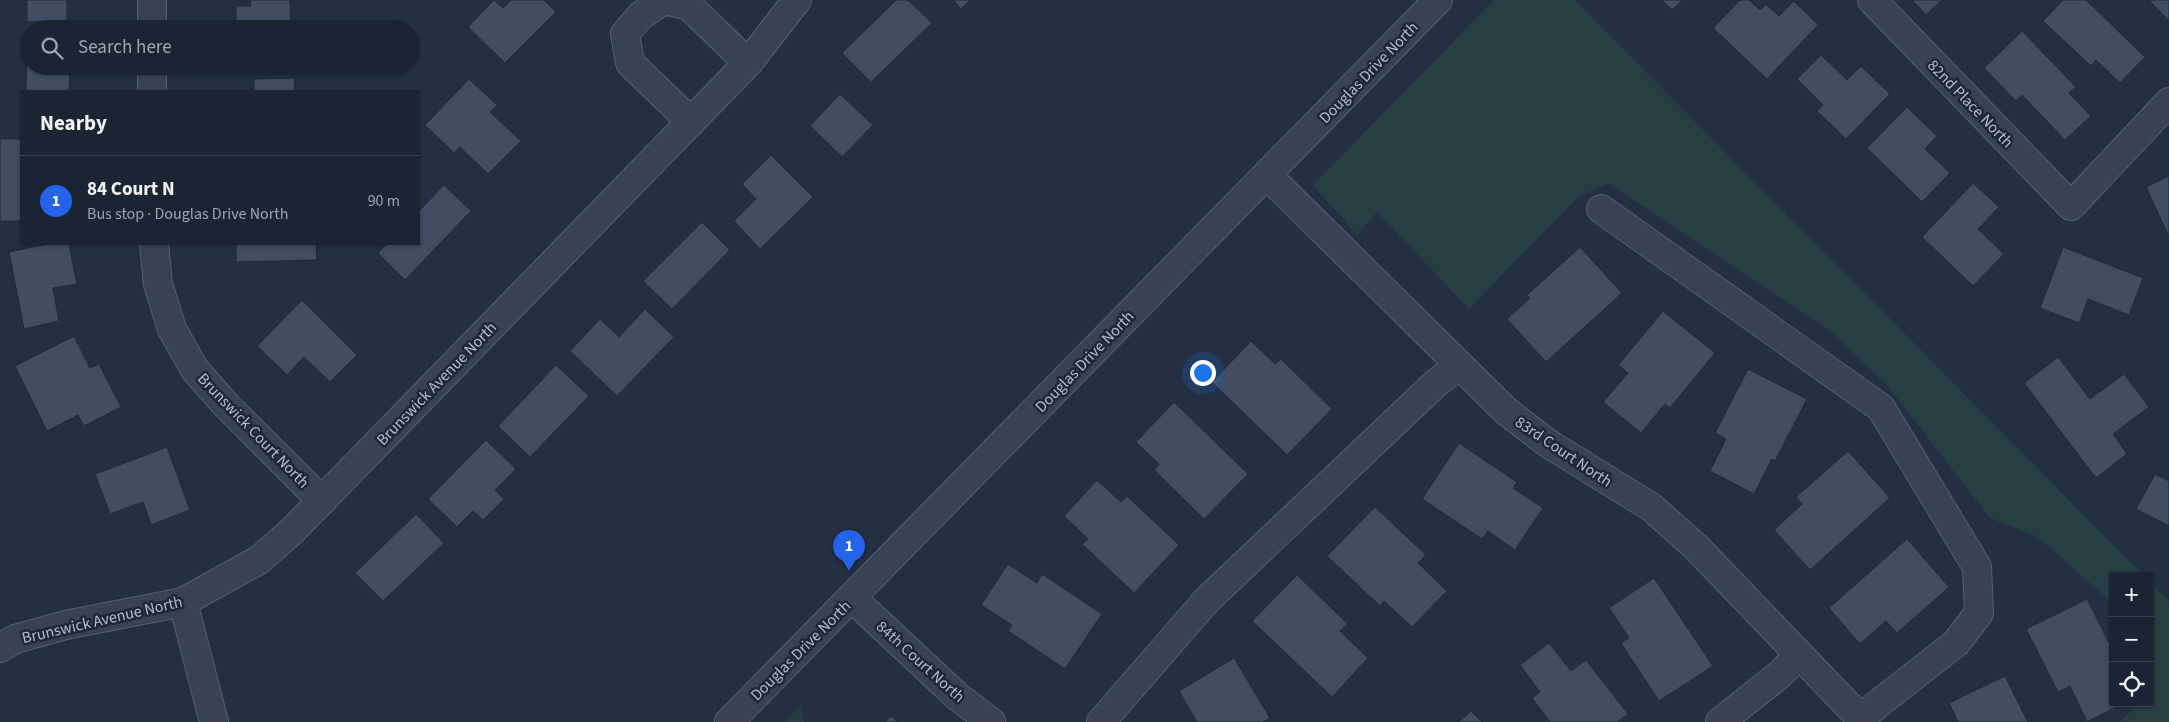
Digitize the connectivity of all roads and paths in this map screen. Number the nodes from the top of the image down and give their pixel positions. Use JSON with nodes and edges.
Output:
{"nodes":[{"id":1,"x":152,"y":0,"type":"edge"},
{"id":2,"x":797,"y":0,"type":"edge"},
{"id":3,"x":1438,"y":0,"type":"edge"},
{"id":4,"x":1872,"y":0,"type":"edge"},
{"id":5,"x":152,"y":20,"type":"edge"},
{"id":6,"x":748,"y":63,"type":"junction"},
{"id":7,"x":152,"y":75,"type":"edge"},
{"id":8,"x":152,"y":90,"type":"edge"},
{"id":9,"x":2169,"y":102,"type":"edge"},
{"id":10,"x":691,"y":122,"type":"junction"},
{"id":11,"x":1267,"y":175,"type":"junction"},
{"id":12,"x":1601,"y":209,"type":"dead end"},
{"id":13,"x":154,"y":245,"type":"edge"},
{"id":14,"x":1458,"y":366,"type":"junction"},
{"id":15,"x":322,"y":501,"type":"junction"},
{"id":16,"x":852,"y":598,"type":"junction"},
{"id":17,"x":183,"y":602,"type":"junction"},
{"id":18,"x":0,"y":648,"type":"edge"},
{"id":19,"x":1799,"y":655,"type":"junction"},
{"id":20,"x":1862,"y":720,"type":"edge"},
{"id":21,"x":214,"y":722,"type":"edge"},
{"id":22,"x":729,"y":722,"type":"edge"},
{"id":23,"x":991,"y":722,"type":"edge"},
{"id":24,"x":1101,"y":722,"type":"edge"},
{"id":25,"x":1720,"y":722,"type":"edge"}],
"edges":[{"from":1,"to":5,"type":"street"},
{"from":2,"to":6,"type":"street","name":"Brunswick Avenue North"},
{"from":3,"to":11,"type":"street","name":"Douglas Drive North"},
{"from":4,"to":9,"type":"street","name":"82nd Place North"},
{"from":6,"to":10,"type":"street","name":"Brunswick Avenue North"},
{"from":6,"to":10,"type":"street"},
{"from":7,"to":8,"type":"street"},
{"from":10,"to":15,"type":"street","name":"Brunswick Avenue North"},
{"from":11,"to":14,"type":"street","name":"83rd Court North"},
{"from":11,"to":16,"type":"street","name":"Douglas Drive North"},
{"from":12,"to":20,"type":"street"},
{"from":13,"to":15,"type":"street","name":"Brunswick Court North"},
{"from":14,"to":19,"type":"street","name":"83rd Court North"},
{"from":14,"to":24,"type":"street"},
{"from":15,"to":17,"type":"street","name":"Brunswick Avenue North"},
{"from":16,"to":22,"type":"street","name":"Douglas Drive North"},
{"from":16,"to":23,"type":"street","name":"84th Court North"},
{"from":17,"to":18,"type":"street","name":"Brunswick Avenue North"},
{"from":17,"to":21,"type":"street"},
{"from":19,"to":20,"type":"street","name":"83rd Court North"},
{"from":19,"to":25,"type":"street"}]}
